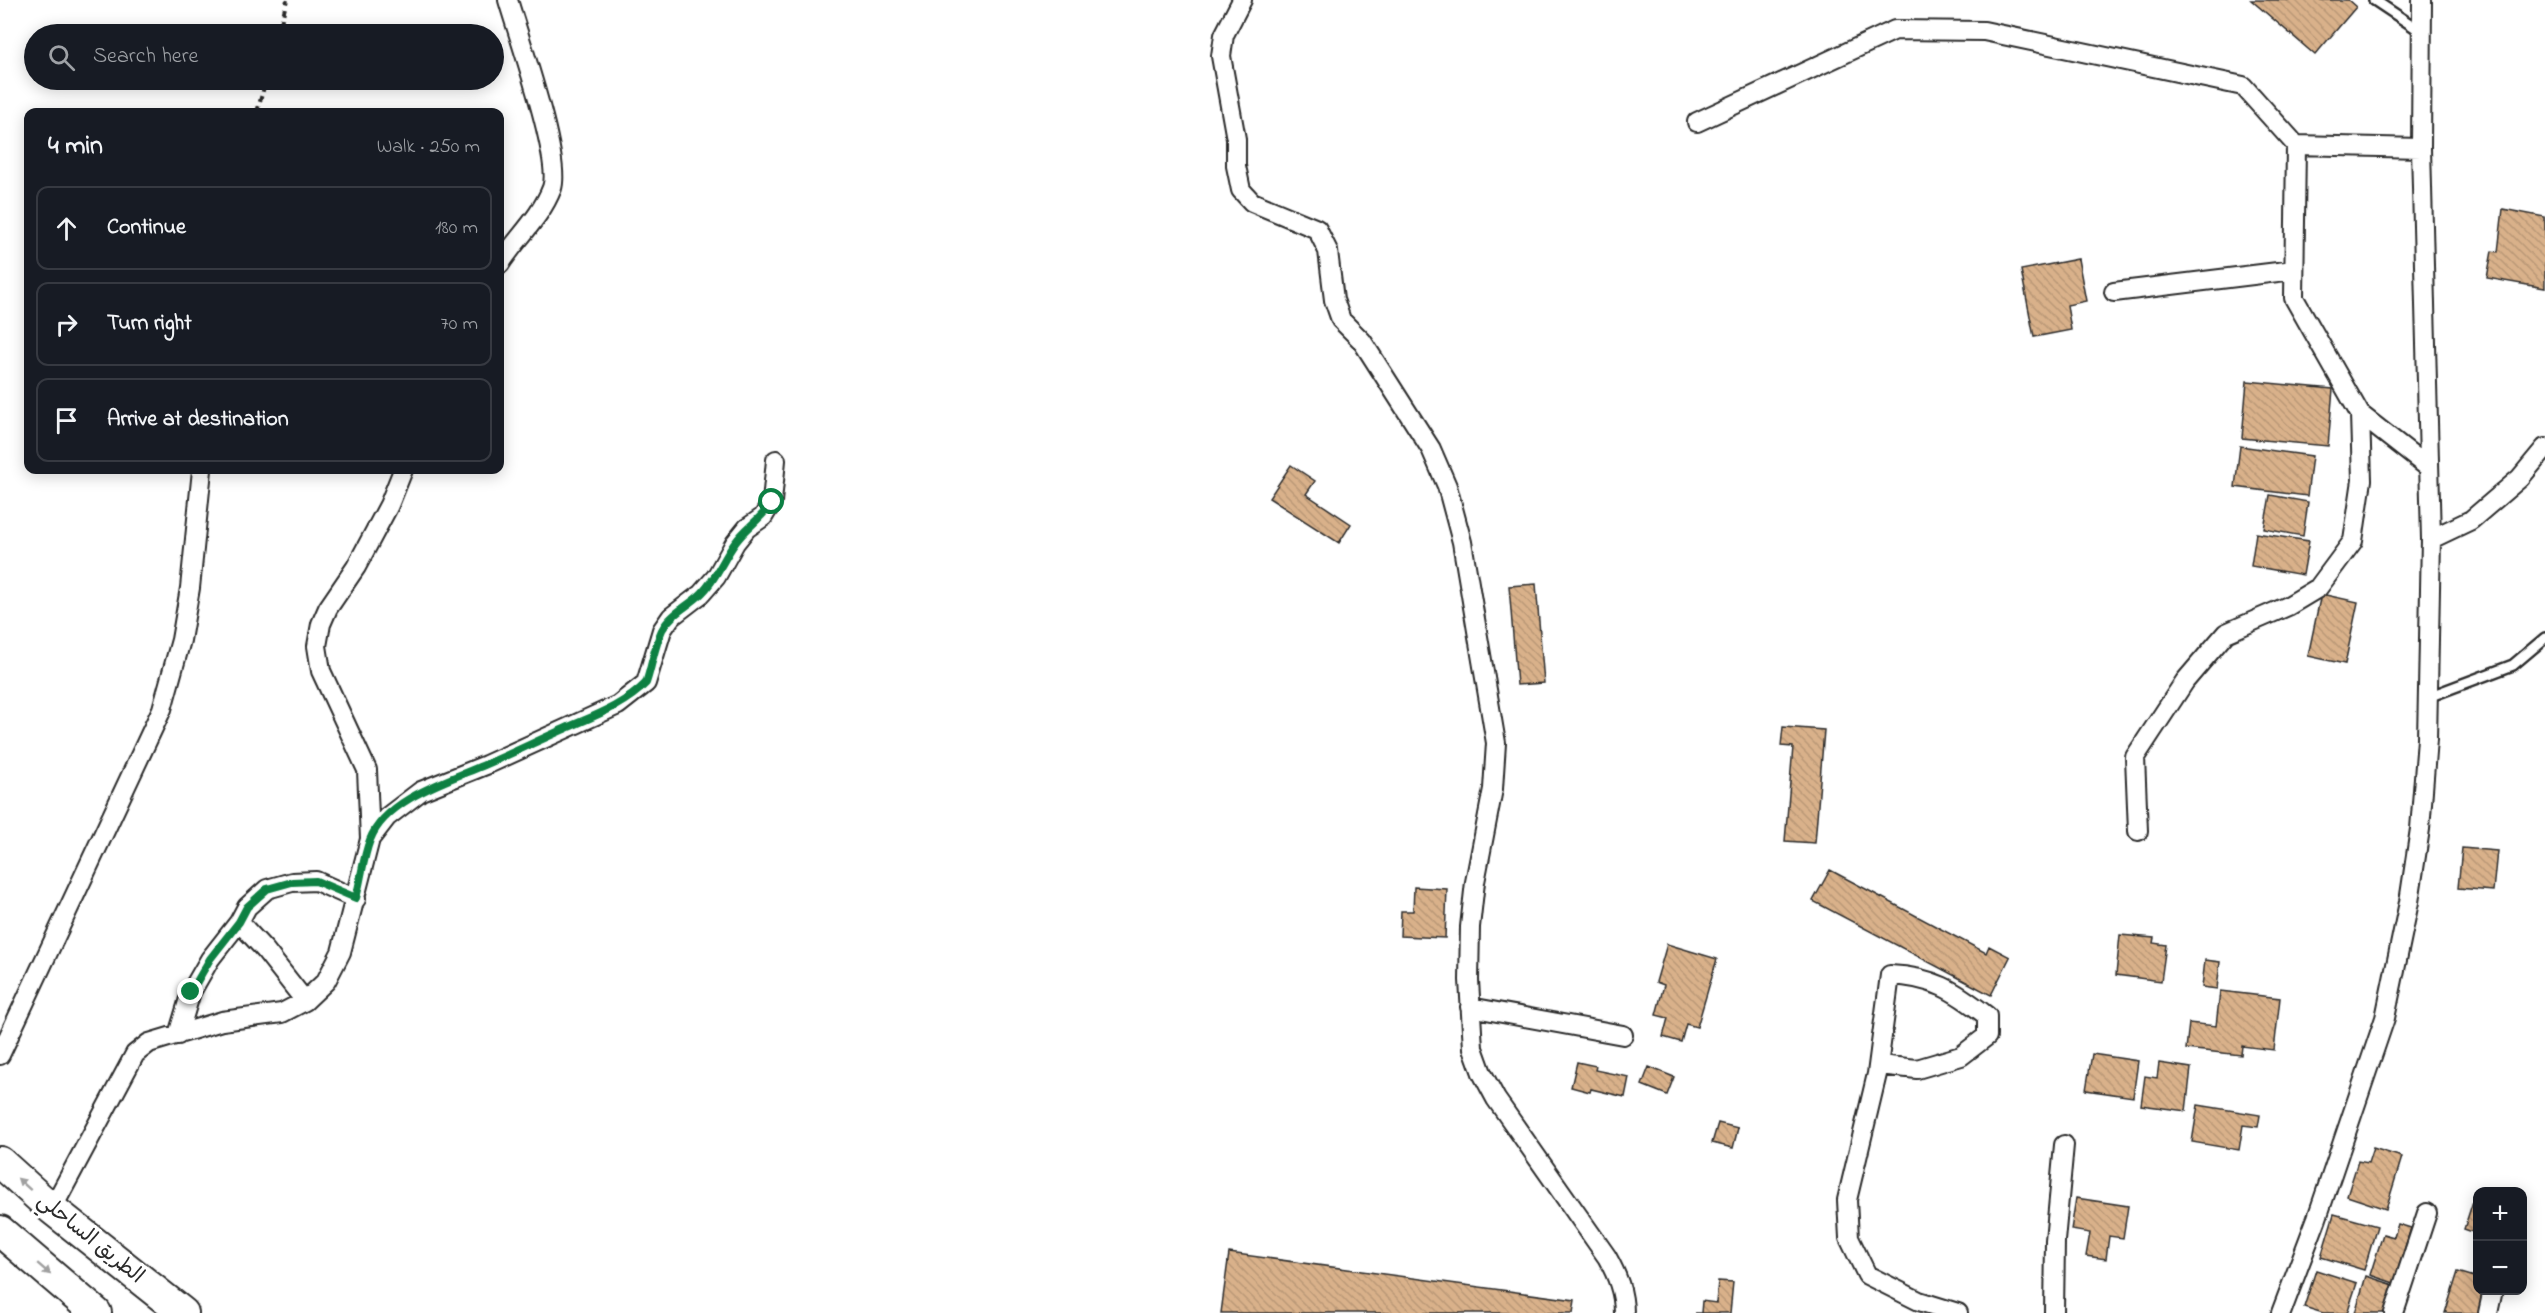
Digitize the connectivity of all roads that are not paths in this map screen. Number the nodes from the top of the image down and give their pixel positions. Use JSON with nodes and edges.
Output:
{"nodes":[{"id":1,"x":508,"y":0,"type":"edge"},
{"id":2,"x":1242,"y":0,"type":"edge"},
{"id":3,"x":2374,"y":0,"type":"edge"},
{"id":4,"x":2422,"y":0,"type":"edge"},
{"id":5,"x":2422,"y":32,"type":"junction"},
{"id":6,"x":1697,"y":122,"type":"dead end"},
{"id":7,"x":2296,"y":145,"type":"junction"},
{"id":8,"x":2421,"y":148,"type":"junction"},
{"id":9,"x":504,"y":259,"type":"edge"},
{"id":10,"x":2294,"y":270,"type":"junction"},
{"id":11,"x":2114,"y":292,"type":"dead end"},
{"id":12,"x":2360,"y":414,"type":"junction"},
{"id":13,"x":2545,"y":448,"type":"edge"},
{"id":14,"x":776,"y":460,"type":"dead end"},
{"id":15,"x":2429,"y":468,"type":"junction"},
{"id":16,"x":202,"y":474,"type":"edge"},
{"id":17,"x":401,"y":474,"type":"edge"},
{"id":18,"x":2430,"y":539,"type":"junction"},
{"id":19,"x":2545,"y":638,"type":"edge"},
{"id":20,"x":2428,"y":698,"type":"junction"},
{"id":21,"x":2138,"y":831,"type":"dead end"},
{"id":22,"x":370,"y":839,"type":"junction"},
{"id":23,"x":356,"y":898,"type":"junction"},
{"id":24,"x":239,"y":922,"type":"junction"},
{"id":25,"x":305,"y":1001,"type":"junction"},
{"id":26,"x":1470,"y":1007,"type":"junction"},
{"id":27,"x":178,"y":1035,"type":"junction"},
{"id":28,"x":1623,"y":1035,"type":"dead end"},
{"id":29,"x":0,"y":1055,"type":"edge"},
{"id":30,"x":1877,"y":1074,"type":"junction"},
{"id":31,"x":2064,"y":1145,"type":"dead end"},
{"id":32,"x":0,"y":1162,"type":"edge"},
{"id":33,"x":52,"y":1209,"type":"junction"},
{"id":34,"x":2427,"y":1213,"type":"dead end"},
{"id":35,"x":0,"y":1231,"type":"edge"},
{"id":36,"x":2492,"y":1295,"type":"edge"},
{"id":37,"x":96,"y":1313,"type":"edge"},
{"id":38,"x":183,"y":1313,"type":"edge"},
{"id":39,"x":1624,"y":1313,"type":"edge"},
{"id":40,"x":1958,"y":1313,"type":"edge"},
{"id":41,"x":2054,"y":1313,"type":"edge"},
{"id":42,"x":2281,"y":1313,"type":"edge"},
{"id":43,"x":2394,"y":1313,"type":"edge"},
{"id":44,"x":2488,"y":1313,"type":"edge"}],
"edges":[{"from":1,"to":9,"type":"street"},
{"from":2,"to":26,"type":"street"},
{"from":3,"to":5,"type":"lane"},
{"from":4,"to":5,"type":"street"},
{"from":5,"to":8,"type":"street"},
{"from":6,"to":7,"type":"street"},
{"from":7,"to":8,"type":"street"},
{"from":7,"to":10,"type":"street"},
{"from":8,"to":15,"type":"street"},
{"from":10,"to":11,"type":"street"},
{"from":10,"to":12,"type":"street"},
{"from":12,"to":15,"type":"street"},
{"from":12,"to":21,"type":"street"},
{"from":13,"to":18,"type":"street"},
{"from":14,"to":22,"type":"street"},
{"from":15,"to":18,"type":"street"},
{"from":16,"to":29,"type":"street"},
{"from":17,"to":22,"type":"street"},
{"from":18,"to":20,"type":"street"},
{"from":19,"to":20,"type":"lane"},
{"from":20,"to":42,"type":"street"},
{"from":22,"to":23,"type":"street"},
{"from":23,"to":24,"type":"street"},
{"from":23,"to":25,"type":"street"},
{"from":24,"to":25,"type":"street"},
{"from":24,"to":27,"type":"street"},
{"from":25,"to":27,"type":"street"},
{"from":26,"to":28,"type":"street"},
{"from":26,"to":39,"type":"street"},
{"from":27,"to":33,"type":"street"},
{"from":30,"to":30,"type":"street"},
{"from":30,"to":40,"type":"street"},
{"from":31,"to":41,"type":"street"},
{"from":33,"to":32,"type":"highway","name":"الطريق الساحلي","one_way":true},
{"from":33,"to":38,"type":"highway","name":"الطريق الساحلي"},
{"from":34,"to":43,"type":"street"},
{"from":35,"to":37,"type":"highway","one_way":true},
{"from":36,"to":44,"type":"street"}]}
